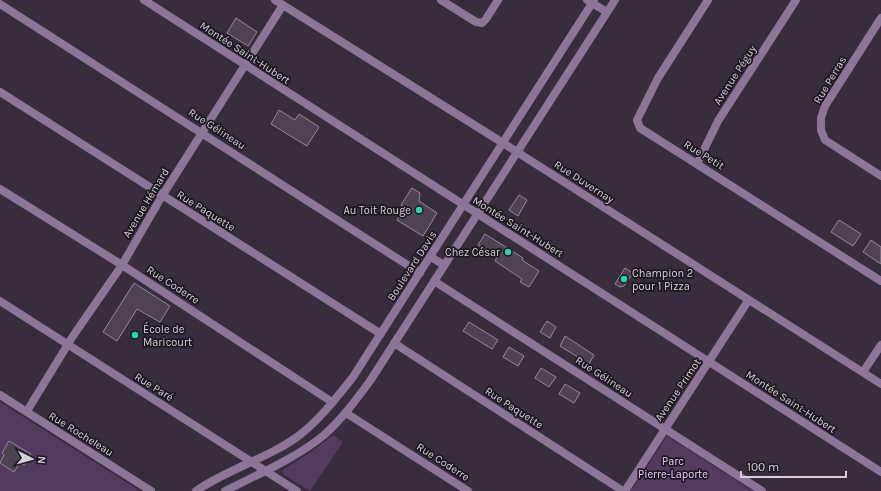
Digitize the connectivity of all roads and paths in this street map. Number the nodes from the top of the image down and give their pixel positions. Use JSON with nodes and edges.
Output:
{"nodes":[{"id":1,"x":144,"y":0,"type":"edge"},
{"id":2,"x":274,"y":0,"type":"edge"},
{"id":3,"x":441,"y":0,"type":"edge"},
{"id":4,"x":498,"y":0,"type":"edge"},
{"id":5,"x":615,"y":0,"type":"edge"},
{"id":6,"x":708,"y":0,"type":"edge"},
{"id":7,"x":796,"y":0,"type":"edge"},
{"id":8,"x":591,"y":1,"type":"edge"},
{"id":9,"x":0,"y":4,"type":"edge"},
{"id":10,"x":283,"y":5,"type":"junction"},
{"id":11,"x":607,"y":12,"type":"junction"},
{"id":12,"x":881,"y":18,"type":"edge"},
{"id":13,"x":244,"y":66,"type":"junction"},
{"id":14,"x":0,"y":92,"type":"edge"},
{"id":15,"x":202,"y":132,"type":"junction"},
{"id":16,"x":504,"y":143,"type":"junction"},
{"id":17,"x":518,"y":152,"type":"junction"},
{"id":18,"x":697,"y":164,"type":"junction"},
{"id":19,"x":881,"y":176,"type":"edge"},
{"id":20,"x":0,"y":189,"type":"edge"},
{"id":21,"x":162,"y":196,"type":"junction"},
{"id":22,"x":464,"y":206,"type":"junction"},
{"id":23,"x":477,"y":214,"type":"junction"},
{"id":24,"x":431,"y":257,"type":"junction"},
{"id":25,"x":122,"y":265,"type":"junction"},
{"id":26,"x":444,"y":265,"type":"junction"},
{"id":27,"x":420,"y":273,"type":"junction"},
{"id":28,"x":434,"y":281,"type":"junction"},
{"id":29,"x":881,"y":281,"type":"edge"},
{"id":30,"x":748,"y":300,"type":"junction"},
{"id":31,"x":0,"y":301,"type":"edge"},
{"id":32,"x":381,"y":334,"type":"junction"},
{"id":33,"x":394,"y":343,"type":"junction"},
{"id":34,"x":881,"y":344,"type":"edge"},
{"id":35,"x":68,"y":345,"type":"junction"},
{"id":36,"x":709,"y":362,"type":"junction"},
{"id":37,"x":863,"y":372,"type":"junction"},
{"id":38,"x":881,"y":384,"type":"edge"},
{"id":39,"x":0,"y":395,"type":"edge"},
{"id":40,"x":332,"y":402,"type":"junction"},
{"id":41,"x":27,"y":411,"type":"junction"},
{"id":42,"x":346,"y":413,"type":"junction"},
{"id":43,"x":664,"y":430,"type":"junction"},
{"id":44,"x":252,"y":461,"type":"junction"},
{"id":45,"x":265,"y":471,"type":"junction"},
{"id":46,"x":881,"y":472,"type":"edge"},
{"id":47,"x":151,"y":491,"type":"edge"},
{"id":48,"x":196,"y":491,"type":"edge"},
{"id":49,"x":225,"y":491,"type":"edge"},
{"id":50,"x":296,"y":491,"type":"edge"},
{"id":51,"x":468,"y":491,"type":"edge"},
{"id":52,"x":624,"y":491,"type":"edge"},
{"id":53,"x":762,"y":491,"type":"edge"}],
"edges":[{"from":1,"to":13,"type":"street","name":"Montée Saint-Hubert"},
{"from":2,"to":10,"type":"street","name":"Rue Duvernay"},
{"from":3,"to":4,"type":"street"},
{"from":5,"to":11,"type":"street"},
{"from":6,"to":18,"type":"street","name":"Rue Petit"},
{"from":7,"to":18,"type":"street","name":"Avenue Péguy"},
{"from":8,"to":11,"type":"street"},
{"from":8,"to":16,"type":"street","name":"Boulevard Davis"},
{"from":9,"to":15,"type":"street","name":"Rue Gélineau"},
{"from":10,"to":13,"type":"street","name":"Avenue Hémard"},
{"from":10,"to":16,"type":"street","name":"Rue Duvernay"},
{"from":11,"to":17,"type":"street"},
{"from":12,"to":19,"type":"street","name":"Rue Perras"},
{"from":13,"to":15,"type":"street","name":"Avenue Hémard"},
{"from":13,"to":22,"type":"street","name":"Montée Saint-Hubert"},
{"from":14,"to":21,"type":"street","name":"Rue Paquette"},
{"from":15,"to":21,"type":"street","name":"Avenue Hémard"},
{"from":15,"to":27,"type":"street","name":"Rue Gélineau"},
{"from":16,"to":17,"type":"street","name":"Rue Duvernay"},
{"from":16,"to":22,"type":"street","name":"Boulevard Davis"},
{"from":17,"to":23,"type":"street"},
{"from":17,"to":30,"type":"street","name":"Rue Duvernay"},
{"from":18,"to":29,"type":"street","name":"Rue Petit"},
{"from":20,"to":25,"type":"street","name":"Rue Coderre"},
{"from":21,"to":25,"type":"street","name":"Avenue Hémard"},
{"from":21,"to":32,"type":"street","name":"Rue Paquette"},
{"from":22,"to":23,"type":"street","name":"Montée Saint-Hubert"},
{"from":22,"to":24,"type":"street","name":"Boulevard Davis"},
{"from":23,"to":26,"type":"street"},
{"from":23,"to":36,"type":"street","name":"Montée Saint-Hubert"},
{"from":24,"to":26,"type":"street"},
{"from":24,"to":27,"type":"street","name":"Boulevard Davis"},
{"from":25,"to":35,"type":"street","name":"Avenue Hémard"},
{"from":25,"to":40,"type":"street","name":"Rue Coderre"},
{"from":26,"to":28,"type":"street"},
{"from":27,"to":32,"type":"street","name":"Boulevard Davis"},
{"from":28,"to":33,"type":"street"},
{"from":28,"to":43,"type":"street","name":"Rue Gélineau"},
{"from":30,"to":36,"type":"street","name":"Avenue Primot"},
{"from":30,"to":37,"type":"street","name":"Rue Duvernay"},
{"from":31,"to":35,"type":"street","name":"Rue Paré"},
{"from":32,"to":40,"type":"street","name":"Boulevard Davis"},
{"from":33,"to":42,"type":"street"},
{"from":33,"to":52,"type":"street","name":"Rue Paquette"},
{"from":34,"to":37,"type":"street"},
{"from":35,"to":41,"type":"street","name":"Avenue Hémard"},
{"from":35,"to":44,"type":"street","name":"Rue Paré"},
{"from":36,"to":43,"type":"street","name":"Avenue Primot"},
{"from":36,"to":46,"type":"street","name":"Montée Saint-Hubert"},
{"from":37,"to":38,"type":"street","name":"Rue Duvernay"},
{"from":39,"to":41,"type":"street","name":"Rue Rocheleau"},
{"from":40,"to":44,"type":"street","name":"Boulevard Davis"},
{"from":41,"to":47,"type":"street","name":"Rue Rocheleau"},
{"from":42,"to":45,"type":"street"},
{"from":42,"to":51,"type":"street","name":"Rue Coderre"},
{"from":43,"to":52,"type":"street","name":"Avenue Primot"},
{"from":43,"to":53,"type":"street","name":"Rue Gélineau"},
{"from":44,"to":45,"type":"street","name":"Rue Paré"},
{"from":44,"to":48,"type":"street","name":"Boulevard Davis"},
{"from":45,"to":49,"type":"street"},
{"from":45,"to":50,"type":"street","name":"Rue Paré"}]}
